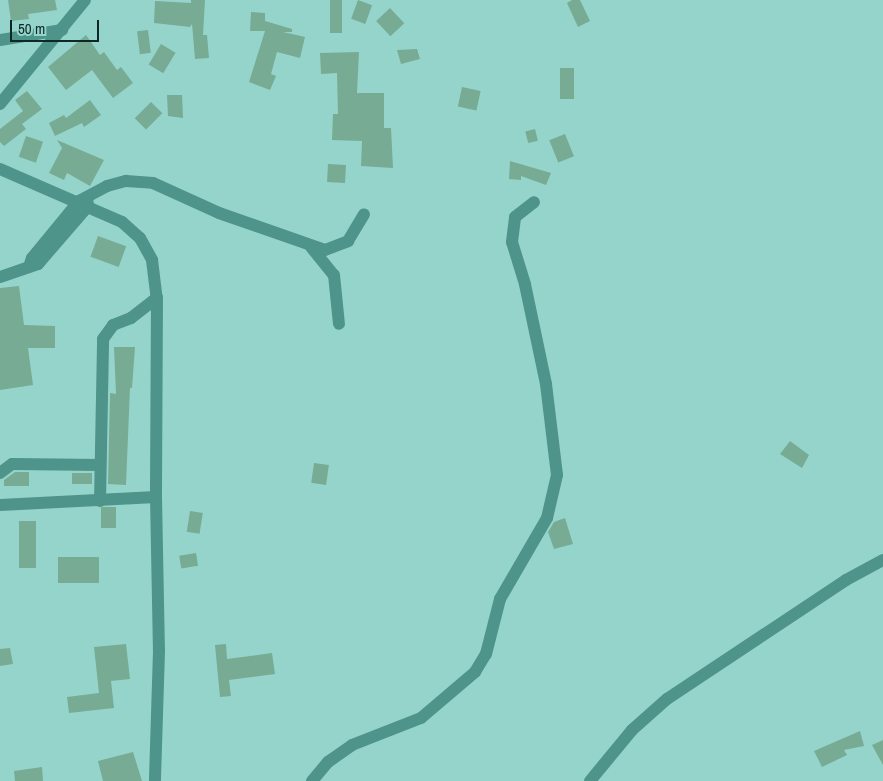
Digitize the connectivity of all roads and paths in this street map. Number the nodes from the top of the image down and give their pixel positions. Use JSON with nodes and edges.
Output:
{"nodes":[{"id":1,"x":85,"y":0,"type":"edge"},
{"id":2,"x":62,"y":30,"type":"junction"},
{"id":3,"x":0,"y":40,"type":"edge"},
{"id":4,"x":0,"y":104,"type":"edge"},
{"id":5,"x":0,"y":169,"type":"edge"},
{"id":6,"x":84,"y":202,"type":"junction"},
{"id":7,"x":534,"y":202,"type":"dead end"},
{"id":8,"x":364,"y":214,"type":"dead end"},
{"id":9,"x":311,"y":247,"type":"junction"},
{"id":10,"x":0,"y":277,"type":"edge"},
{"id":11,"x":157,"y":298,"type":"junction"},
{"id":12,"x":339,"y":324,"type":"dead end"},
{"id":13,"x":100,"y":465,"type":"junction"},
{"id":14,"x":0,"y":473,"type":"edge"},
{"id":15,"x":156,"y":498,"type":"junction"},
{"id":16,"x":100,"y":501,"type":"junction"},
{"id":17,"x":0,"y":505,"type":"edge"},
{"id":18,"x":883,"y":560,"type":"edge"},
{"id":19,"x":155,"y":781,"type":"edge"},
{"id":20,"x":312,"y":781,"type":"edge"},
{"id":21,"x":590,"y":781,"type":"edge"}],
"edges":[{"from":1,"to":2,"type":"street"},
{"from":2,"to":3,"type":"street"},
{"from":2,"to":4,"type":"street"},
{"from":5,"to":6,"type":"street"},
{"from":6,"to":9,"type":"street"},
{"from":6,"to":10,"type":"street"},
{"from":6,"to":11,"type":"street"},
{"from":7,"to":20,"type":"street"},
{"from":8,"to":9,"type":"street"},
{"from":9,"to":12,"type":"street"},
{"from":11,"to":13,"type":"street"},
{"from":11,"to":15,"type":"street"},
{"from":13,"to":14,"type":"street"},
{"from":13,"to":16,"type":"street"},
{"from":15,"to":16,"type":"street"},
{"from":15,"to":19,"type":"street"},
{"from":16,"to":17,"type":"street"},
{"from":18,"to":21,"type":"street"}]}
